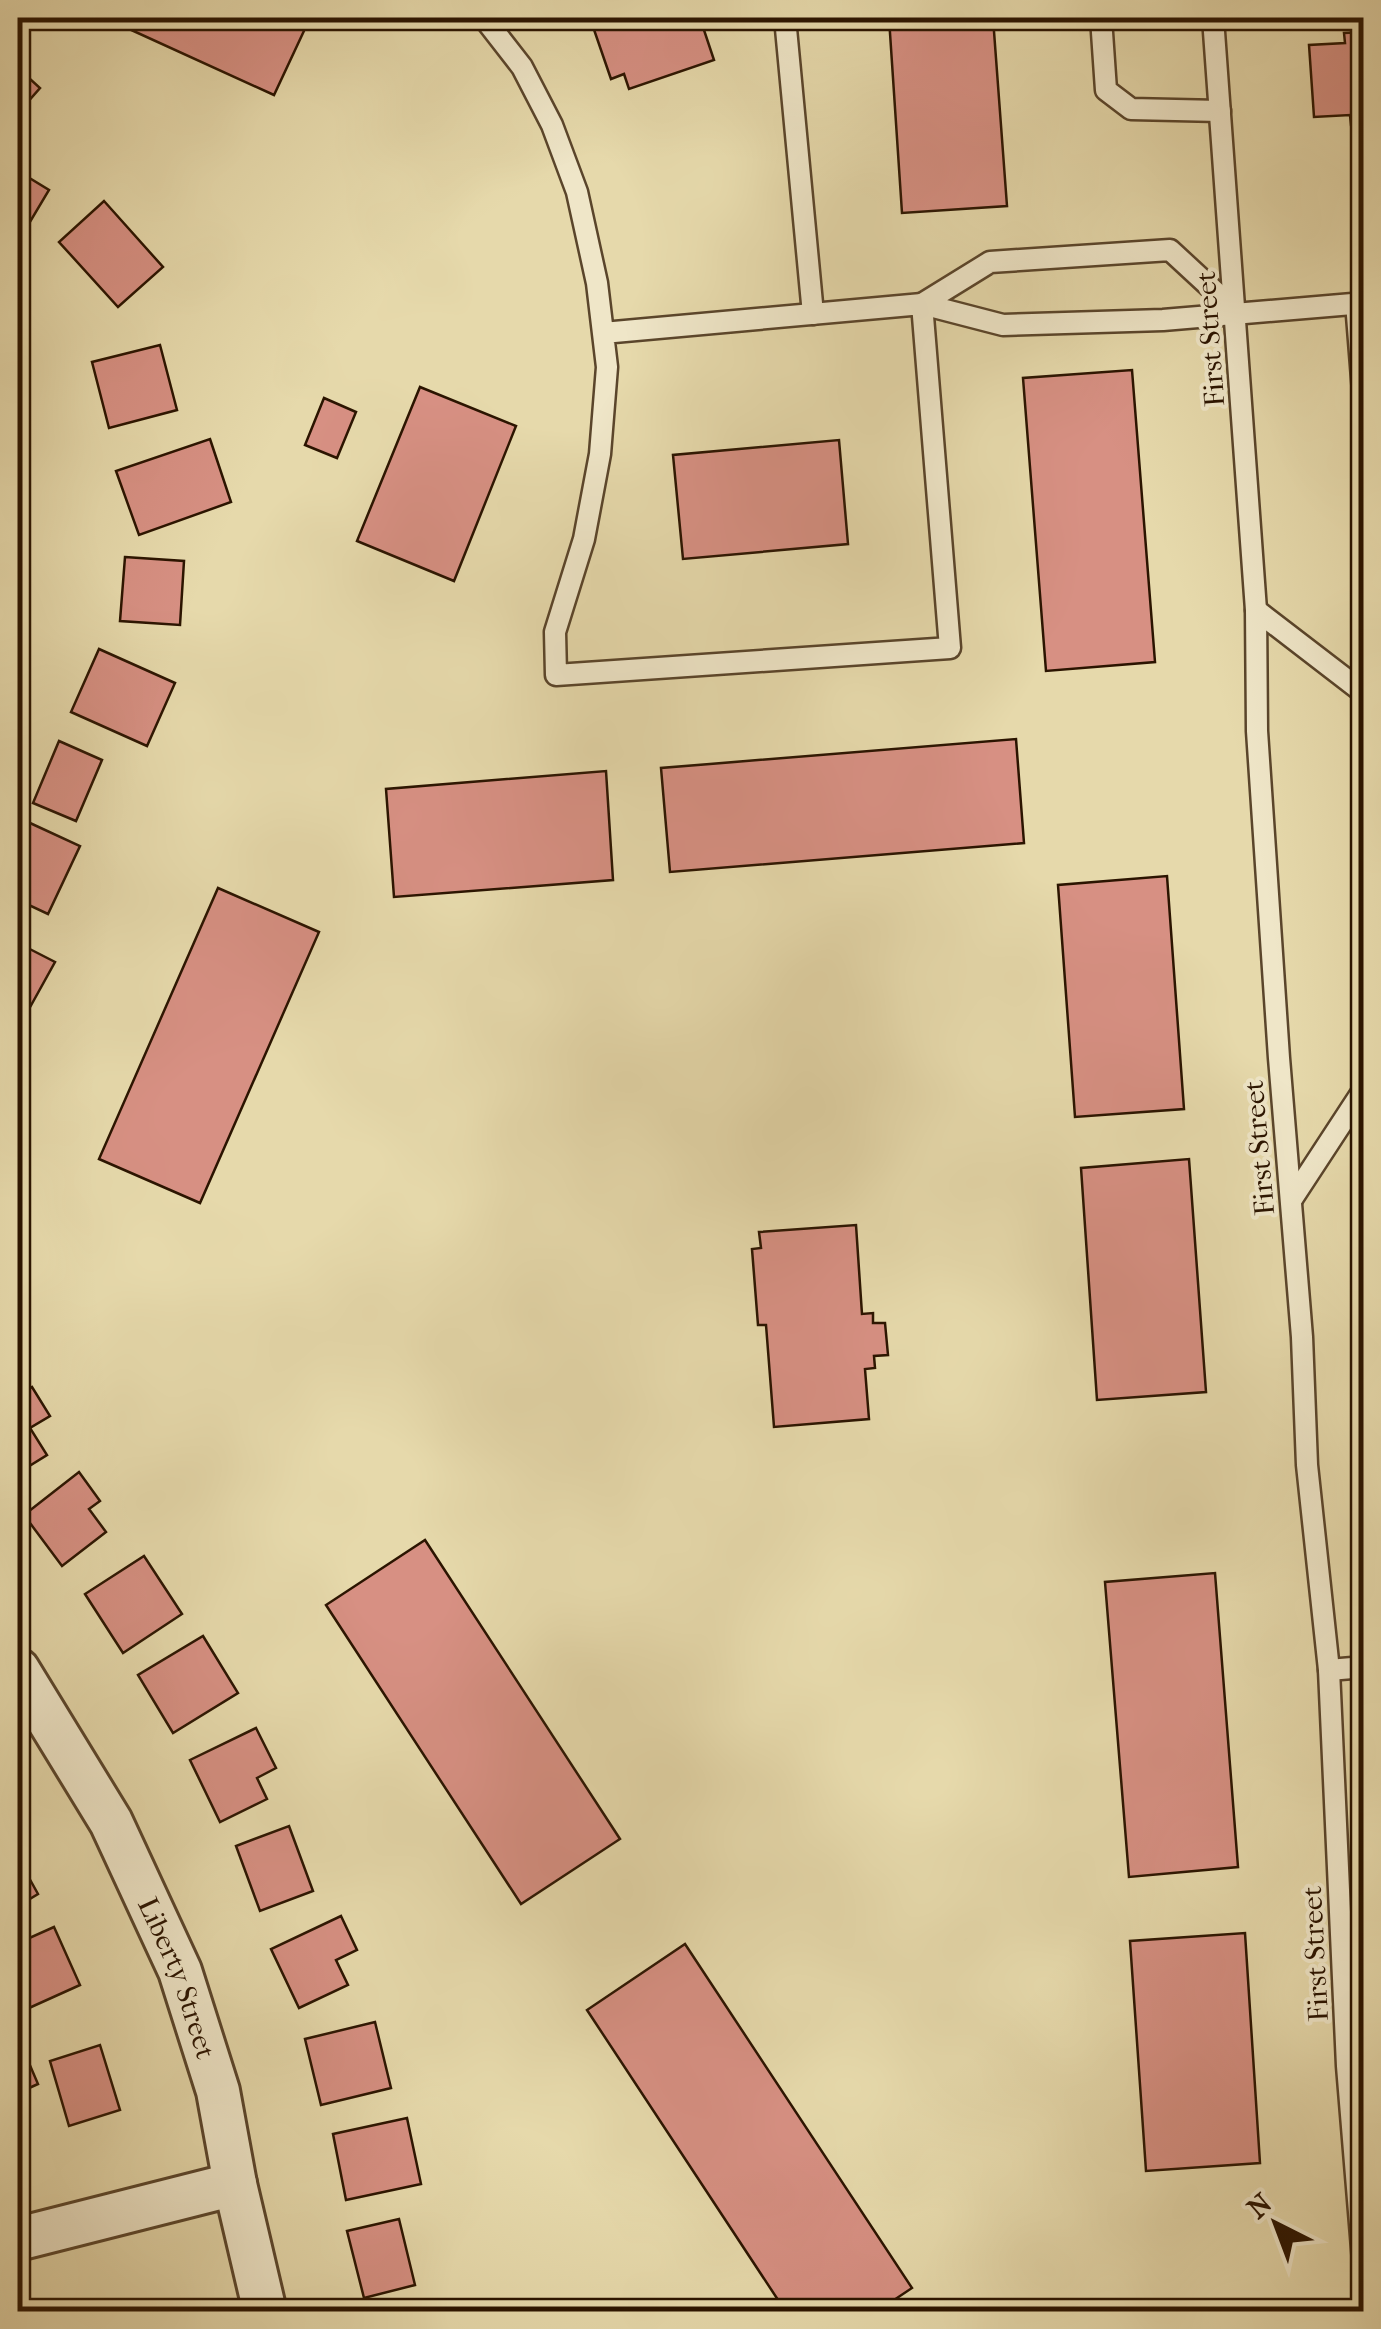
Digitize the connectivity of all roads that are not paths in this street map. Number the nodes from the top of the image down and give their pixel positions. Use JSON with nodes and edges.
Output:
{"nodes":[{"id":1,"x":484,"y":18,"type":"edge"},
{"id":2,"x":785,"y":18,"type":"edge"},
{"id":3,"x":1101,"y":18,"type":"edge"},
{"id":4,"x":1212,"y":18,"type":"edge"},
{"id":5,"x":1220,"y":111,"type":"junction"},
{"id":6,"x":1360,"y":303,"type":"edge"},
{"id":7,"x":922,"y":304,"type":"junction"},
{"id":8,"x":1236,"y":311,"type":"junction"},
{"id":9,"x":812,"y":314,"type":"junction"},
{"id":10,"x":603,"y":333,"type":"junction"},
{"id":11,"x":1364,"y":404,"type":"edge"},
{"id":12,"x":1256,"y":610,"type":"junction"},
{"id":13,"x":1364,"y":693,"type":"edge"},
{"id":14,"x":1364,"y":1089,"type":"edge"},
{"id":15,"x":1292,"y":1199,"type":"junction"},
{"id":16,"x":1364,"y":1668,"type":"edge"},
{"id":17,"x":18,"y":1670,"type":"edge"},
{"id":18,"x":1329,"y":1670,"type":"junction"},
{"id":19,"x":1356,"y":2066,"type":"edge"},
{"id":20,"x":235,"y":2184,"type":"junction"},
{"id":21,"x":18,"y":2239,"type":"edge"},
{"id":22,"x":1364,"y":2273,"type":"edge"},
{"id":23,"x":266,"y":2312,"type":"edge"}],
"edges":[{"from":1,"to":10,"type":"lane"},
{"from":2,"to":9,"type":"lane"},
{"from":3,"to":5,"type":"lane"},
{"from":4,"to":5,"type":"lane","name":"First Street"},
{"from":5,"to":8,"type":"lane","name":"First Street"},
{"from":6,"to":8,"type":"lane"},
{"from":6,"to":11,"type":"lane"},
{"from":7,"to":8,"type":"lane"},
{"from":7,"to":8,"type":"lane"},
{"from":7,"to":9,"type":"lane"},
{"from":7,"to":10,"type":"lane"},
{"from":8,"to":12,"type":"lane","name":"First Street"},
{"from":9,"to":10,"type":"lane"},
{"from":12,"to":13,"type":"lane"},
{"from":12,"to":15,"type":"lane","name":"First Street"},
{"from":14,"to":15,"type":"lane"},
{"from":15,"to":18,"type":"lane","name":"First Street"},
{"from":16,"to":18,"type":"lane"},
{"from":17,"to":20,"type":"street","name":"Liberty Street"},
{"from":18,"to":19,"type":"lane","name":"First Street"},
{"from":19,"to":22,"type":"lane","name":"First Street"},
{"from":20,"to":21,"type":"street"},
{"from":20,"to":23,"type":"street","name":"Liberty Street"}]}
